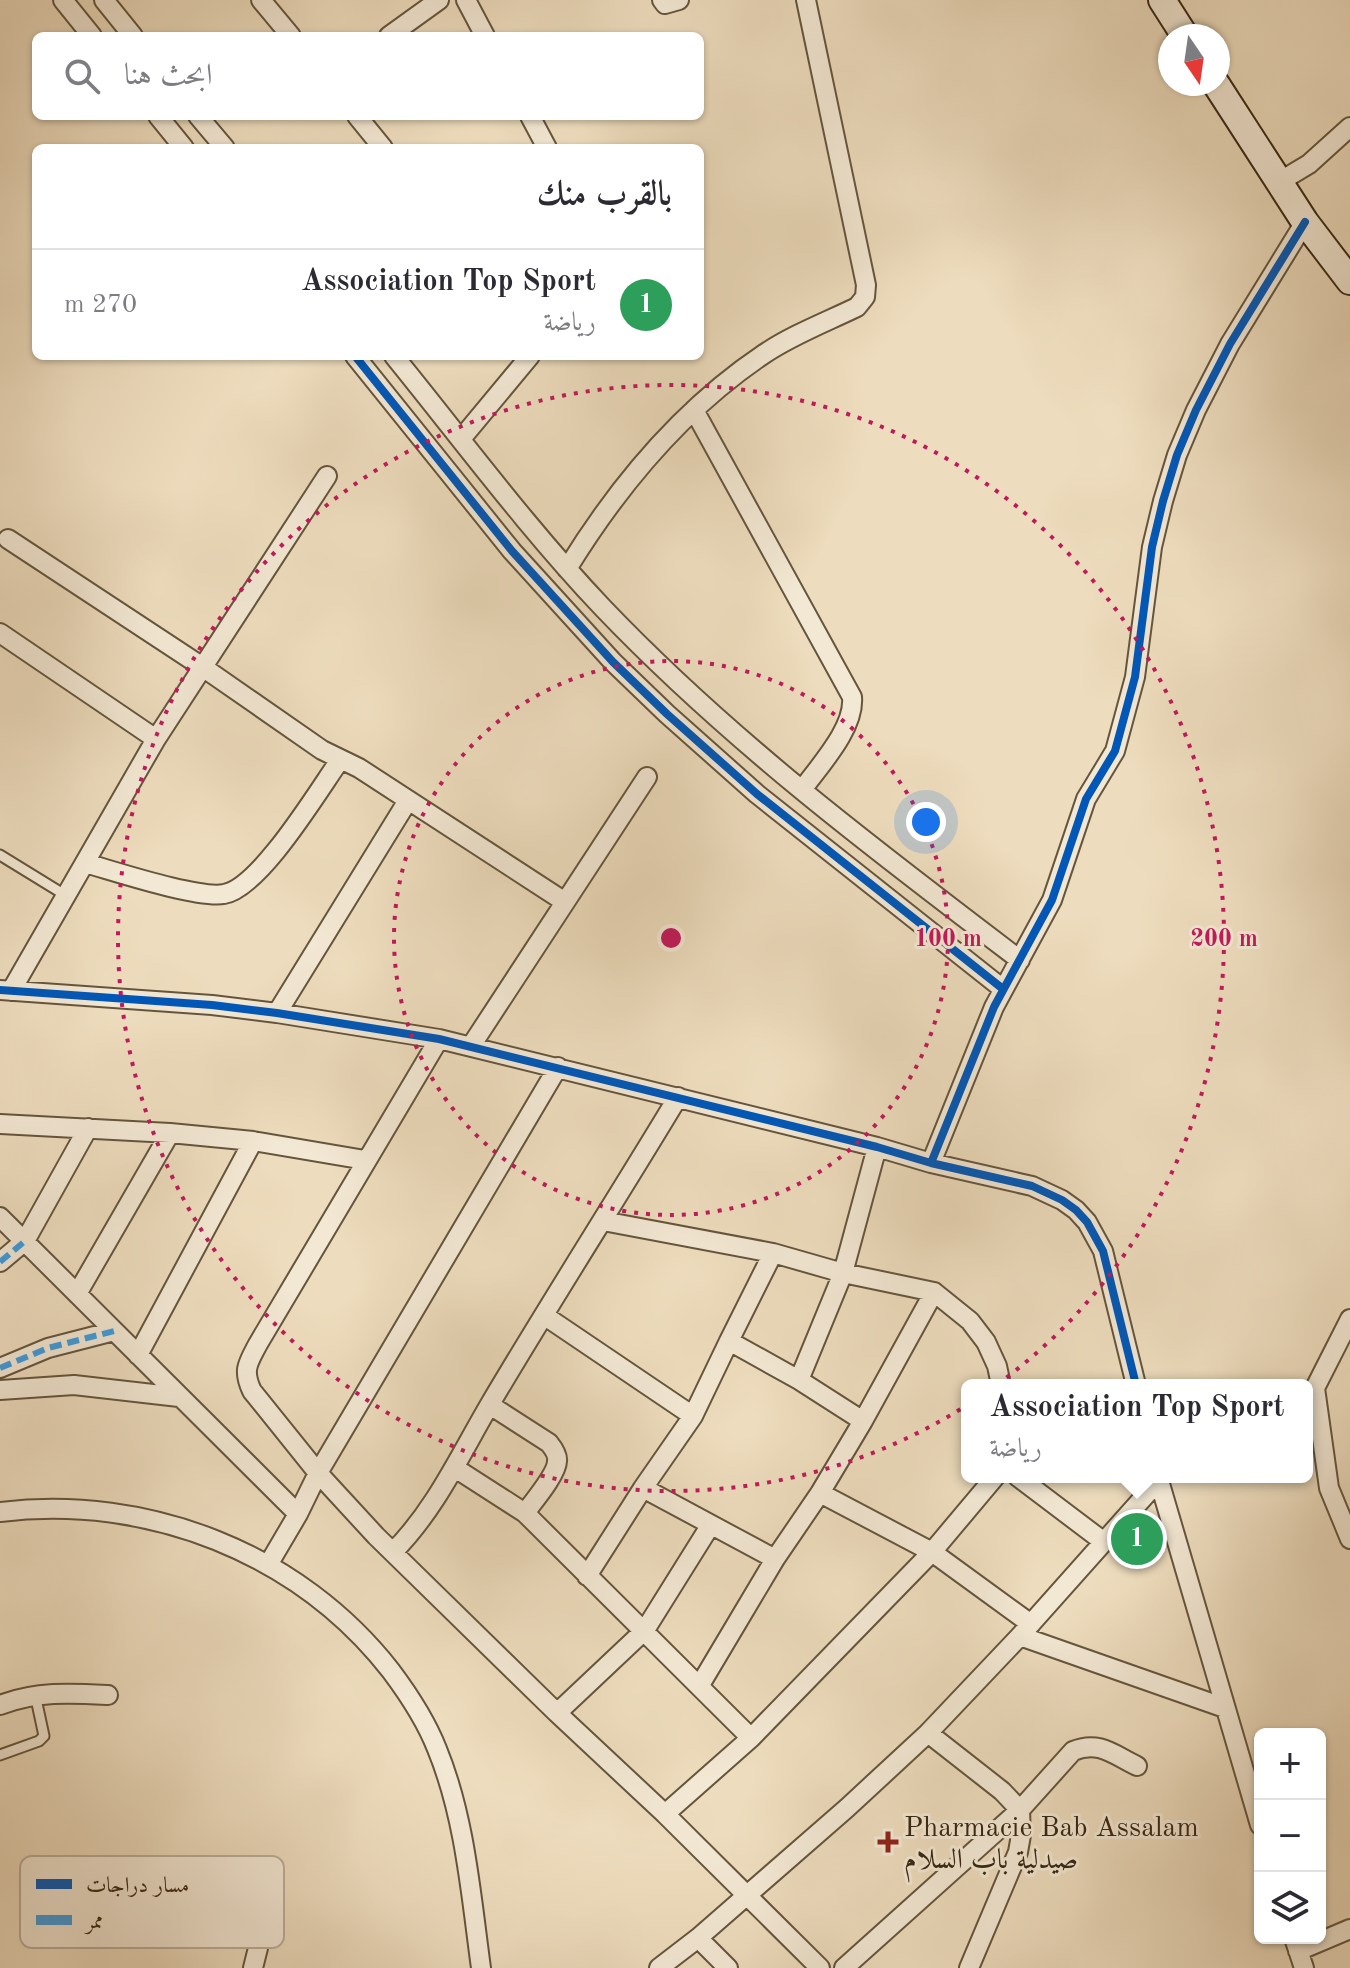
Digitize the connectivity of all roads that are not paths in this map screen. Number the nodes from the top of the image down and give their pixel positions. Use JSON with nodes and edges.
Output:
{"nodes":[{"id":1,"x":63,"y":0,"type":"edge"},
{"id":2,"x":104,"y":0,"type":"edge"},
{"id":3,"x":261,"y":0,"type":"edge"},
{"id":4,"x":439,"y":0,"type":"edge"},
{"id":5,"x":466,"y":0,"type":"edge"},
{"id":6,"x":662,"y":0,"type":"edge"},
{"id":7,"x":679,"y":0,"type":"edge"},
{"id":8,"x":806,"y":0,"type":"edge"},
{"id":9,"x":1162,"y":0,"type":"edge"},
{"id":10,"x":1177,"y":24,"type":"edge"},
{"id":11,"x":89,"y":32,"type":"edge"},
{"id":12,"x":130,"y":32,"type":"edge"},
{"id":13,"x":288,"y":32,"type":"edge"},
{"id":14,"x":395,"y":32,"type":"edge"},
{"id":15,"x":483,"y":32,"type":"edge"},
{"id":16,"x":1224,"y":96,"type":"edge"},
{"id":17,"x":1350,"y":112,"type":"edge"},
{"id":18,"x":161,"y":120,"type":"edge"},
{"id":19,"x":201,"y":120,"type":"edge"},
{"id":20,"x":360,"y":120,"type":"edge"},
{"id":21,"x":532,"y":120,"type":"edge"},
{"id":22,"x":1345,"y":132,"type":"edge"},
{"id":23,"x":181,"y":144,"type":"edge"},
{"id":24,"x":222,"y":144,"type":"edge"},
{"id":25,"x":380,"y":144,"type":"edge"},
{"id":26,"x":545,"y":144,"type":"edge"},
{"id":27,"x":1279,"y":182,"type":"junction"},
{"id":28,"x":1305,"y":222,"type":"junction"},
{"id":29,"x":1350,"y":281,"type":"edge"},
{"id":30,"x":358,"y":360,"type":"edge"},
{"id":31,"x":397,"y":360,"type":"edge"},
{"id":32,"x":527,"y":360,"type":"edge"},
{"id":33,"x":694,"y":410,"type":"junction"},
{"id":34,"x":461,"y":439,"type":"junction"},
{"id":35,"x":327,"y":476,"type":"dead end"},
{"id":36,"x":8,"y":539,"type":"dead end"},
{"id":37,"x":567,"y":569,"type":"junction"},
{"id":38,"x":0,"y":633,"type":"edge"},
{"id":39,"x":204,"y":668,"type":"junction"},
{"id":40,"x":156,"y":739,"type":"junction"},
{"id":41,"x":340,"y":760,"type":"junction"},
{"id":42,"x":647,"y":777,"type":"dead end"},
{"id":43,"x":802,"y":790,"type":"junction"},
{"id":44,"x":407,"y":802,"type":"junction"},
{"id":45,"x":0,"y":855,"type":"edge"},
{"id":46,"x":13,"y":863,"type":"junction"},
{"id":47,"x":85,"y":863,"type":"junction"},
{"id":48,"x":0,"y":866,"type":"edge"},
{"id":49,"x":65,"y":895,"type":"junction"},
{"id":50,"x":565,"y":902,"type":"junction"},
{"id":51,"x":1020,"y":960,"type":"junction"},
{"id":52,"x":1003,"y":989,"type":"junction"},
{"id":53,"x":6,"y":990,"type":"edge"},
{"id":54,"x":277,"y":1013,"type":"junction"},
{"id":55,"x":439,"y":1039,"type":"junction"},
{"id":56,"x":471,"y":1046,"type":"junction"},
{"id":57,"x":558,"y":1067,"type":"junction"},
{"id":58,"x":678,"y":1097,"type":"junction"},
{"id":59,"x":0,"y":1124,"type":"edge"},
{"id":60,"x":88,"y":1128,"type":"junction"},
{"id":61,"x":170,"y":1133,"type":"junction"},
{"id":62,"x":253,"y":1141,"type":"junction"},
{"id":63,"x":877,"y":1147,"type":"junction"},
{"id":64,"x":365,"y":1160,"type":"junction"},
{"id":65,"x":931,"y":1163,"type":"junction"},
{"id":66,"x":0,"y":1217,"type":"edge"},
{"id":67,"x":603,"y":1221,"type":"junction"},
{"id":68,"x":25,"y":1241,"type":"junction"},
{"id":69,"x":773,"y":1253,"type":"junction"},
{"id":70,"x":0,"y":1262,"type":"edge"},
{"id":71,"x":843,"y":1273,"type":"junction"},
{"id":72,"x":934,"y":1292,"type":"junction"},
{"id":73,"x":77,"y":1294,"type":"junction"},
{"id":74,"x":545,"y":1316,"type":"junction"},
{"id":75,"x":1350,"y":1319,"type":"edge"},
{"id":76,"x":114,"y":1331,"type":"junction"},
{"id":77,"x":729,"y":1341,"type":"junction"},
{"id":78,"x":138,"y":1355,"type":"junction"},
{"id":79,"x":0,"y":1368,"type":"edge"},
{"id":80,"x":1000,"y":1379,"type":"edge"},
{"id":81,"x":1135,"y":1379,"type":"edge"},
{"id":82,"x":799,"y":1380,"type":"junction"},
{"id":83,"x":0,"y":1390,"type":"edge"},
{"id":84,"x":179,"y":1397,"type":"junction"},
{"id":85,"x":490,"y":1405,"type":"junction"},
{"id":86,"x":693,"y":1416,"type":"junction"},
{"id":87,"x":863,"y":1421,"type":"junction"},
{"id":88,"x":455,"y":1468,"type":"junction"},
{"id":89,"x":318,"y":1473,"type":"junction"},
{"id":90,"x":990,"y":1483,"type":"edge"},
{"id":91,"x":1026,"y":1483,"type":"edge"},
{"id":92,"x":1154,"y":1483,"type":"edge"},
{"id":93,"x":1159,"y":1483,"type":"edge"},
{"id":94,"x":643,"y":1488,"type":"junction"},
{"id":95,"x":820,"y":1493,"type":"junction"},
{"id":96,"x":1344,"y":1508,"type":"edge"},
{"id":97,"x":0,"y":1512,"type":"edge"},
{"id":98,"x":525,"y":1513,"type":"junction"},
{"id":99,"x":298,"y":1514,"type":"junction"},
{"id":100,"x":710,"y":1526,"type":"junction"},
{"id":101,"x":1350,"y":1539,"type":"edge"},
{"id":102,"x":1104,"y":1542,"type":"junction"},
{"id":103,"x":393,"y":1552,"type":"junction"},
{"id":104,"x":932,"y":1552,"type":"junction"},
{"id":105,"x":775,"y":1559,"type":"junction"},
{"id":106,"x":268,"y":1565,"type":"junction"},
{"id":107,"x":587,"y":1576,"type":"junction"},
{"id":108,"x":645,"y":1630,"type":"junction"},
{"id":109,"x":1026,"y":1630,"type":"junction"},
{"id":110,"x":700,"y":1685,"type":"junction"},
{"id":111,"x":35,"y":1694,"type":"junction"},
{"id":112,"x":108,"y":1695,"type":"dead end"},
{"id":113,"x":0,"y":1705,"type":"edge"},
{"id":114,"x":1225,"y":1708,"type":"junction"},
{"id":115,"x":557,"y":1713,"type":"junction"},
{"id":116,"x":928,"y":1733,"type":"junction"},
{"id":117,"x":751,"y":1738,"type":"junction"},
{"id":118,"x":0,"y":1755,"type":"edge"},
{"id":119,"x":1137,"y":1766,"type":"dead end"},
{"id":120,"x":1254,"y":1805,"type":"edge"},
{"id":121,"x":1020,"y":1810,"type":"junction"},
{"id":122,"x":665,"y":1814,"type":"junction"},
{"id":123,"x":746,"y":1895,"type":"junction"},
{"id":124,"x":1350,"y":1929,"type":"edge"},
{"id":125,"x":698,"y":1938,"type":"junction"},
{"id":126,"x":258,"y":1948,"type":"edge"},
{"id":127,"x":1299,"y":1952,"type":"edge"},
{"id":128,"x":253,"y":1968,"type":"edge"},
{"id":129,"x":481,"y":1968,"type":"edge"},
{"id":130,"x":659,"y":1968,"type":"edge"},
{"id":131,"x":728,"y":1968,"type":"edge"},
{"id":132,"x":820,"y":1968,"type":"edge"},
{"id":133,"x":844,"y":1968,"type":"edge"},
{"id":134,"x":969,"y":1968,"type":"edge"}],
"edges":[{"from":1,"to":11,"type":"street"},
{"from":2,"to":12,"type":"street"},
{"from":3,"to":13,"type":"street"},
{"from":4,"to":14,"type":"street"},
{"from":5,"to":15,"type":"street"},
{"from":6,"to":7,"type":"street"},
{"from":8,"to":33,"type":"street"},
{"from":9,"to":10,"type":"main road"},
{"from":16,"to":27,"type":"main road"},
{"from":17,"to":22,"type":"street"},
{"from":18,"to":23,"type":"street"},
{"from":19,"to":24,"type":"street"},
{"from":20,"to":25,"type":"street"},
{"from":21,"to":26,"type":"street"},
{"from":22,"to":27,"type":"street"},
{"from":27,"to":28,"type":"main road"},
{"from":28,"to":29,"type":"main road"},
{"from":28,"to":51,"type":"street"},
{"from":30,"to":52,"type":"street"},
{"from":31,"to":34,"type":"street"},
{"from":32,"to":34,"type":"street"},
{"from":33,"to":37,"type":"street"},
{"from":33,"to":43,"type":"street"},
{"from":34,"to":37,"type":"street"},
{"from":35,"to":39,"type":"street"},
{"from":36,"to":39,"type":"street"},
{"from":37,"to":43,"type":"street"},
{"from":38,"to":40,"type":"street"},
{"from":39,"to":40,"type":"street"},
{"from":39,"to":41,"type":"street"},
{"from":40,"to":47,"type":"street"},
{"from":41,"to":44,"type":"street"},
{"from":41,"to":47,"type":"street"},
{"from":42,"to":50,"type":"street"},
{"from":43,"to":51,"type":"street"},
{"from":44,"to":50,"type":"street"},
{"from":44,"to":54,"type":"street"},
{"from":45,"to":46,"type":"lane"},
{"from":46,"to":48,"type":"lane"},
{"from":46,"to":49,"type":"lane"},
{"from":47,"to":49,"type":"street"},
{"from":49,"to":53,"type":"street"},
{"from":50,"to":56,"type":"street"},
{"from":51,"to":52,"type":"street"},
{"from":52,"to":65,"type":"street"},
{"from":53,"to":54,"type":"street"},
{"from":54,"to":55,"type":"street"},
{"from":55,"to":56,"type":"street"},
{"from":55,"to":64,"type":"street"},
{"from":56,"to":57,"type":"street"},
{"from":57,"to":58,"type":"street"},
{"from":57,"to":89,"type":"street"},
{"from":58,"to":63,"type":"street"},
{"from":58,"to":67,"type":"street"},
{"from":59,"to":60,"type":"street"},
{"from":60,"to":61,"type":"street"},
{"from":60,"to":68,"type":"street"},
{"from":61,"to":62,"type":"street"},
{"from":61,"to":73,"type":"street"},
{"from":62,"to":64,"type":"street"},
{"from":62,"to":78,"type":"street"},
{"from":63,"to":65,"type":"street"},
{"from":63,"to":71,"type":"street"},
{"from":64,"to":89,"type":"street"},
{"from":65,"to":81,"type":"street"},
{"from":66,"to":68,"type":"street"},
{"from":67,"to":69,"type":"street"},
{"from":67,"to":74,"type":"street"},
{"from":68,"to":70,"type":"street"},
{"from":68,"to":73,"type":"street"},
{"from":69,"to":71,"type":"street"},
{"from":69,"to":77,"type":"street"},
{"from":71,"to":72,"type":"street"},
{"from":71,"to":82,"type":"street"},
{"from":72,"to":80,"type":"street"},
{"from":72,"to":87,"type":"street"},
{"from":73,"to":76,"type":"street"},
{"from":74,"to":85,"type":"street"},
{"from":74,"to":86,"type":"street"},
{"from":75,"to":96,"type":"street"},
{"from":76,"to":78,"type":"street"},
{"from":76,"to":79,"type":"street"},
{"from":77,"to":82,"type":"street"},
{"from":77,"to":86,"type":"street"},
{"from":78,"to":84,"type":"street"},
{"from":82,"to":87,"type":"street"},
{"from":83,"to":84,"type":"street"},
{"from":84,"to":99,"type":"street"},
{"from":85,"to":88,"type":"street"},
{"from":85,"to":98,"type":"street"},
{"from":86,"to":94,"type":"street"},
{"from":87,"to":95,"type":"street"},
{"from":88,"to":98,"type":"street"},
{"from":88,"to":103,"type":"street"},
{"from":89,"to":99,"type":"street"},
{"from":89,"to":103,"type":"street"},
{"from":90,"to":104,"type":"street"},
{"from":91,"to":102,"type":"street"},
{"from":92,"to":102,"type":"street"},
{"from":93,"to":114,"type":"street"},
{"from":94,"to":100,"type":"street"},
{"from":94,"to":107,"type":"street"},
{"from":95,"to":104,"type":"street"},
{"from":95,"to":105,"type":"street"},
{"from":96,"to":101,"type":"street"},
{"from":97,"to":106,"type":"street"},
{"from":98,"to":107,"type":"street"},
{"from":99,"to":106,"type":"street"},
{"from":100,"to":105,"type":"street"},
{"from":100,"to":108,"type":"street"},
{"from":102,"to":109,"type":"street"},
{"from":103,"to":115,"type":"street"},
{"from":104,"to":109,"type":"street"},
{"from":104,"to":117,"type":"street"},
{"from":105,"to":110,"type":"street"},
{"from":106,"to":129,"type":"street"},
{"from":107,"to":108,"type":"street"},
{"from":108,"to":110,"type":"street"},
{"from":108,"to":115,"type":"street"},
{"from":109,"to":114,"type":"street"},
{"from":109,"to":116,"type":"street"},
{"from":110,"to":117,"type":"street"},
{"from":111,"to":112,"type":"street"},
{"from":111,"to":113,"type":"street"},
{"from":111,"to":118,"type":"lane"},
{"from":114,"to":120,"type":"street"},
{"from":115,"to":122,"type":"street"},
{"from":116,"to":121,"type":"street"},
{"from":116,"to":123,"type":"street"},
{"from":117,"to":122,"type":"street"},
{"from":119,"to":121,"type":"street"},
{"from":121,"to":133,"type":"street"},
{"from":121,"to":134,"type":"street"},
{"from":122,"to":123,"type":"street"},
{"from":123,"to":125,"type":"street"},
{"from":123,"to":132,"type":"street"},
{"from":124,"to":127,"type":"street"},
{"from":125,"to":130,"type":"street"},
{"from":125,"to":131,"type":"street"},
{"from":126,"to":128,"type":"street"}]}
